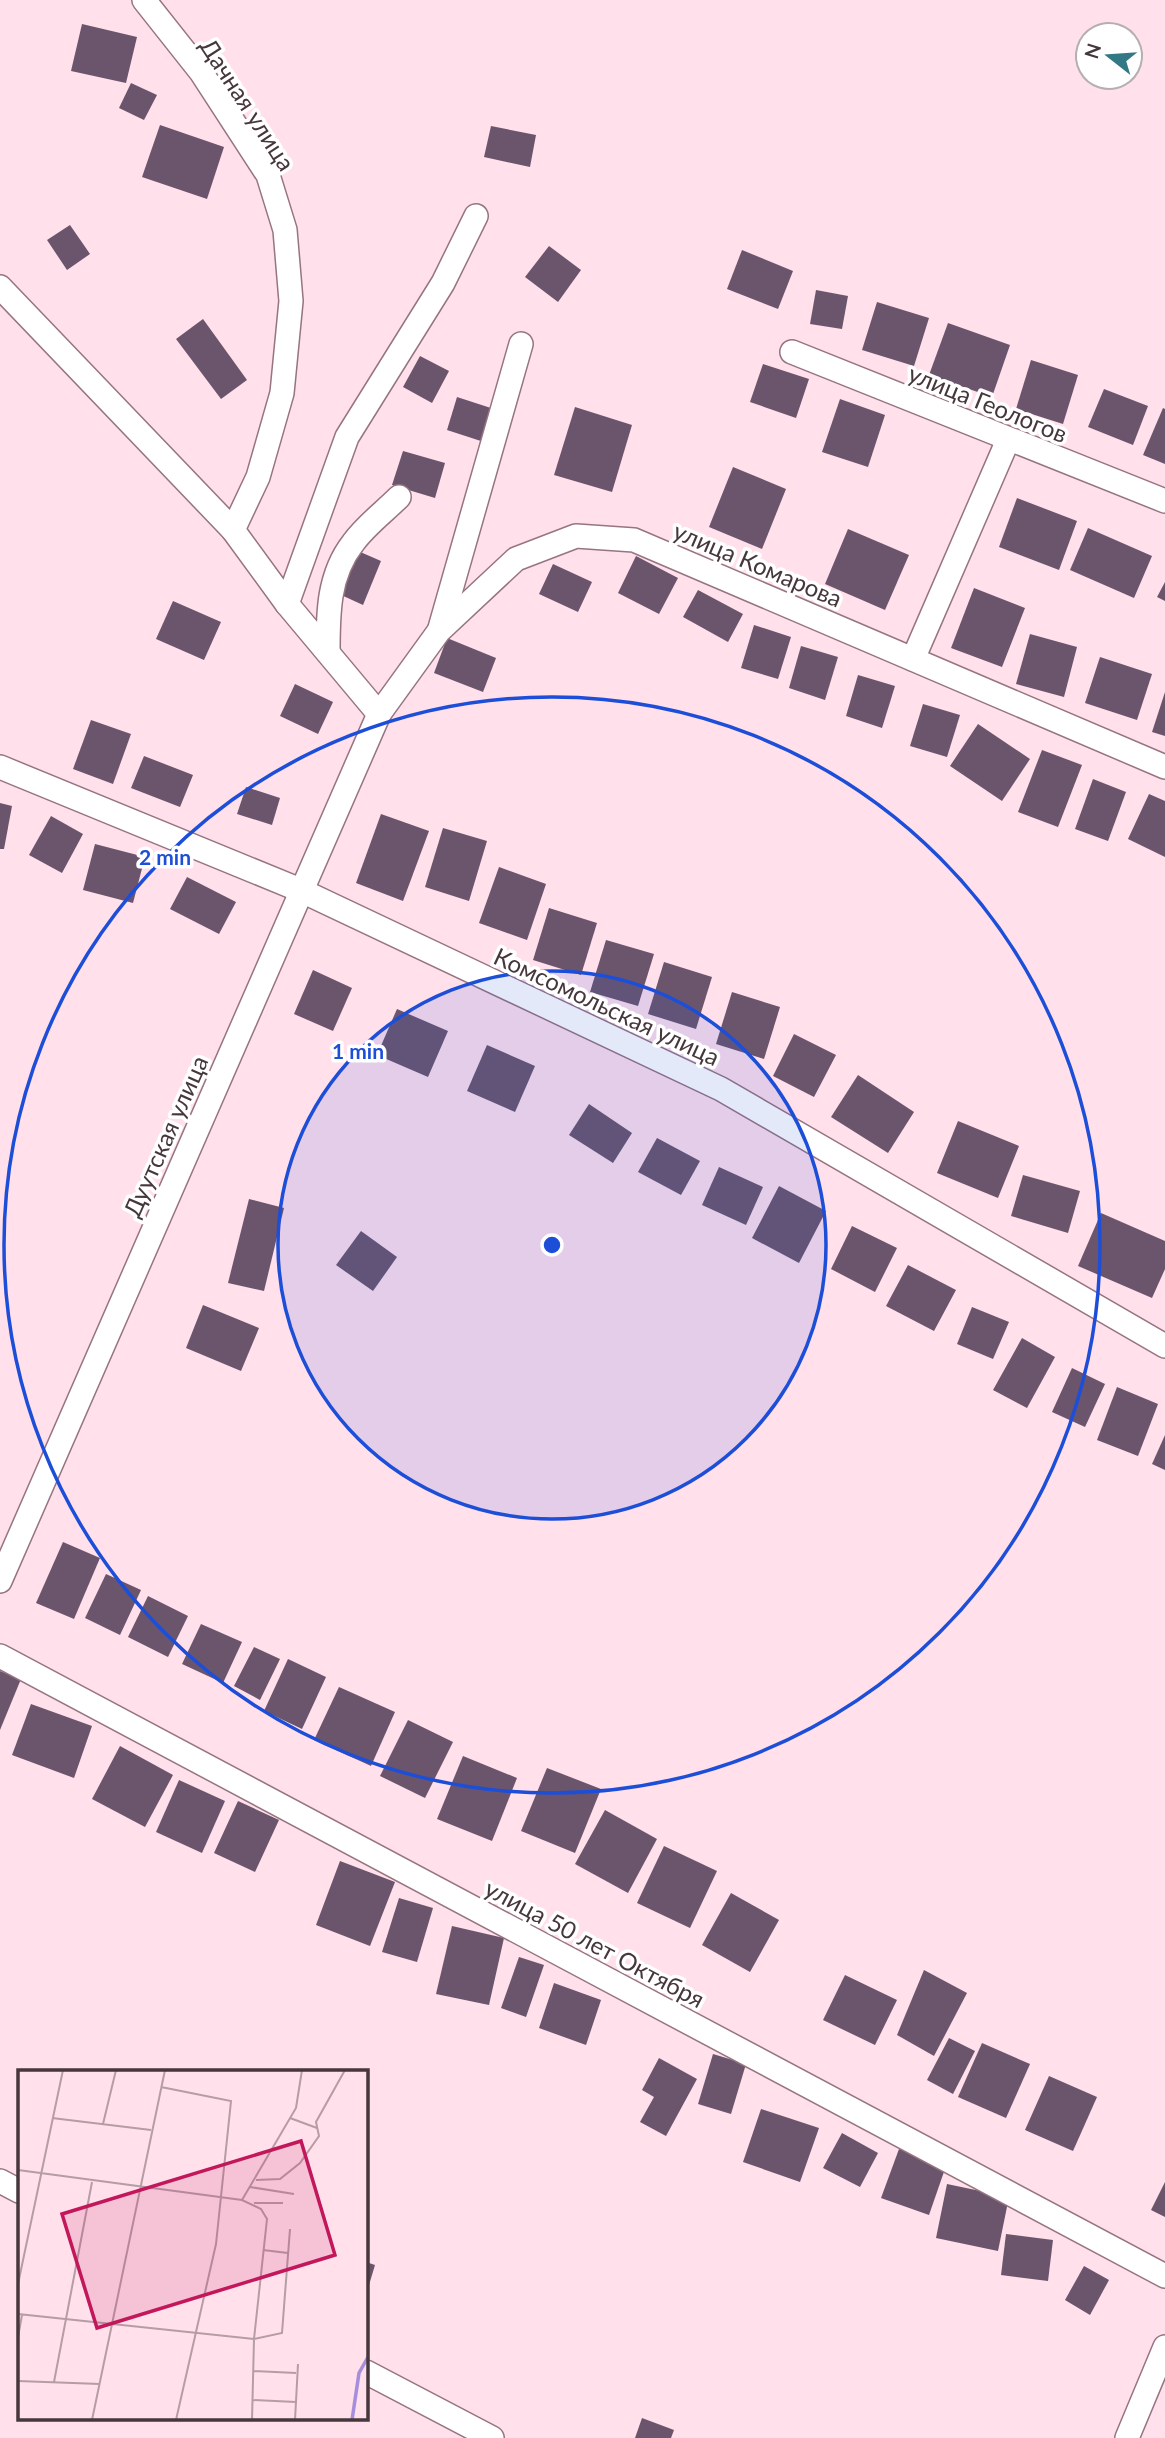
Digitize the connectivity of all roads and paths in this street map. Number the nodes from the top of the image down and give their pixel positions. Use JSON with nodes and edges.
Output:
{"nodes":[{"id":1,"x":144,"y":0,"type":"edge"},
{"id":2,"x":476,"y":216,"type":"dead end"},
{"id":3,"x":0,"y":287,"type":"edge"},
{"id":4,"x":521,"y":344,"type":"dead end"},
{"id":5,"x":792,"y":352,"type":"dead end"},
{"id":6,"x":1008,"y":440,"type":"junction"},
{"id":7,"x":399,"y":497,"type":"dead end"},
{"id":8,"x":1165,"y":501,"type":"edge"},
{"id":9,"x":233,"y":530,"type":"junction"},
{"id":10,"x":287,"y":604,"type":"junction"},
{"id":11,"x":439,"y":631,"type":"junction"},
{"id":12,"x":328,"y":652,"type":"junction"},
{"id":13,"x":913,"y":659,"type":"junction"},
{"id":14,"x":379,"y":714,"type":"junction"},
{"id":15,"x":0,"y":767,"type":"edge"},
{"id":16,"x":1165,"y":767,"type":"edge"},
{"id":17,"x":300,"y":890,"type":"junction"},
{"id":18,"x":1165,"y":1346,"type":"edge"},
{"id":19,"x":0,"y":1581,"type":"edge"},
{"id":20,"x":0,"y":1656,"type":"edge"},
{"id":21,"x":0,"y":2181,"type":"edge"},
{"id":22,"x":18,"y":2190,"type":"edge"},
{"id":23,"x":1165,"y":2276,"type":"edge"},
{"id":24,"x":1165,"y":2347,"type":"edge"},
{"id":25,"x":368,"y":2373,"type":"edge"},
{"id":26,"x":492,"y":2438,"type":"edge"},
{"id":27,"x":1127,"y":2438,"type":"edge"}],
"edges":[{"from":1,"to":9,"type":"street","name":"Дачная улица"},
{"from":2,"to":10,"type":"street"},
{"from":3,"to":9,"type":"street"},
{"from":4,"to":11,"type":"street"},
{"from":5,"to":6,"type":"street","name":"улица Геологов"},
{"from":6,"to":8,"type":"street","name":"улица Геологов"},
{"from":6,"to":13,"type":"street"},
{"from":7,"to":12,"type":"street"},
{"from":9,"to":10,"type":"street"},
{"from":10,"to":12,"type":"street"},
{"from":11,"to":13,"type":"street","name":"улица Комарова"},
{"from":11,"to":14,"type":"street","name":"улица Комарова"},
{"from":12,"to":14,"type":"street"},
{"from":13,"to":16,"type":"street","name":"улица Комарова"},
{"from":14,"to":17,"type":"street","name":"Дуутская улица"},
{"from":15,"to":17,"type":"street","name":"Комсомольская улица"},
{"from":17,"to":18,"type":"street","name":"Комсомольская улица"},
{"from":17,"to":19,"type":"street","name":"Дуутская улица"},
{"from":20,"to":23,"type":"street","name":"улица 50 лет Октября"},
{"from":21,"to":22,"type":"street"},
{"from":24,"to":27,"type":"street"},
{"from":25,"to":26,"type":"street"}]}
